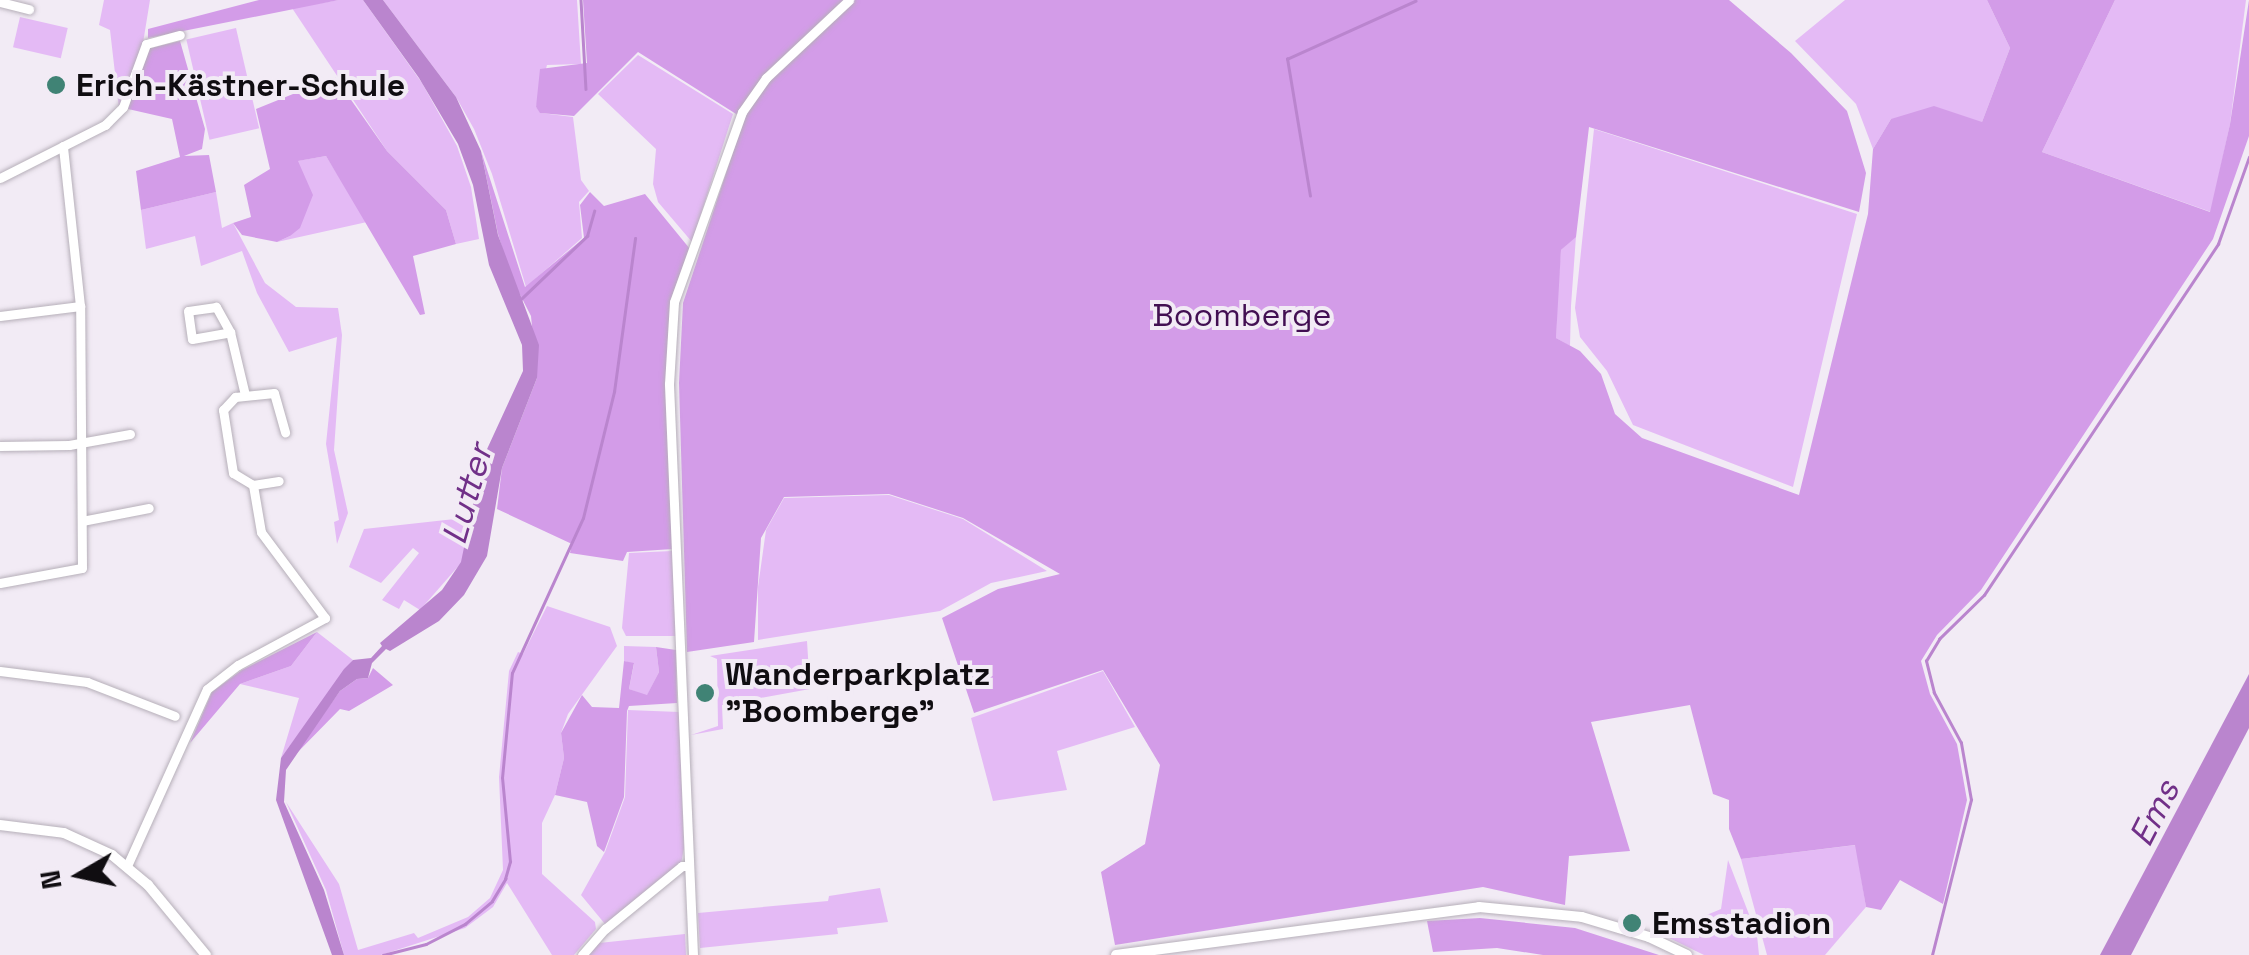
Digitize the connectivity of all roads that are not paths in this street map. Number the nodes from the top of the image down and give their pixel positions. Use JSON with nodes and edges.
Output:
{"nodes":[{"id":1,"x":849,"y":0,"type":"edge"},
{"id":2,"x":0,"y":2,"type":"edge"},
{"id":3,"x":29,"y":9,"type":"dead end"},
{"id":4,"x":180,"y":36,"type":"dead end"},
{"id":5,"x":63,"y":146,"type":"junction"},
{"id":6,"x":0,"y":178,"type":"edge"},
{"id":7,"x":80,"y":306,"type":"junction"},
{"id":8,"x":0,"y":316,"type":"edge"},
{"id":9,"x":230,"y":332,"type":"junction"},
{"id":10,"x":245,"y":395,"type":"junction"},
{"id":11,"x":284,"y":432,"type":"dead end"},
{"id":12,"x":130,"y":434,"type":"dead end"},
{"id":13,"x":80,"y":444,"type":"junction"},
{"id":14,"x":0,"y":446,"type":"edge"},
{"id":15,"x":280,"y":480,"type":"dead end"},
{"id":16,"x":253,"y":485,"type":"junction"},
{"id":17,"x":149,"y":508,"type":"dead end"},
{"id":18,"x":82,"y":520,"type":"junction"},
{"id":19,"x":0,"y":583,"type":"edge"},
{"id":20,"x":0,"y":670,"type":"edge"},
{"id":21,"x":175,"y":716,"type":"dead end"},
{"id":22,"x":0,"y":825,"type":"edge"},
{"id":23,"x":127,"y":866,"type":"junction"},
{"id":24,"x":689,"y":866,"type":"junction"},
{"id":25,"x":206,"y":955,"type":"edge"},
{"id":26,"x":582,"y":955,"type":"edge"},
{"id":27,"x":692,"y":955,"type":"edge"},
{"id":28,"x":1116,"y":955,"type":"edge"},
{"id":29,"x":1687,"y":955,"type":"edge"}],
"edges":[{"from":1,"to":24,"type":"street"},
{"from":2,"to":3,"type":"street"},
{"from":4,"to":5,"type":"street"},
{"from":5,"to":6,"type":"street"},
{"from":5,"to":7,"type":"street"},
{"from":7,"to":8,"type":"street"},
{"from":7,"to":13,"type":"street"},
{"from":9,"to":9,"type":"street"},
{"from":9,"to":10,"type":"street"},
{"from":10,"to":11,"type":"street"},
{"from":10,"to":16,"type":"street"},
{"from":12,"to":13,"type":"street"},
{"from":13,"to":14,"type":"street"},
{"from":13,"to":18,"type":"street"},
{"from":15,"to":16,"type":"street"},
{"from":16,"to":23,"type":"street"},
{"from":17,"to":18,"type":"street"},
{"from":18,"to":19,"type":"street"},
{"from":20,"to":21,"type":"street"},
{"from":22,"to":23,"type":"street"},
{"from":23,"to":25,"type":"street"},
{"from":24,"to":26,"type":"street"},
{"from":24,"to":27,"type":"street"},
{"from":28,"to":29,"type":"street"}]}
